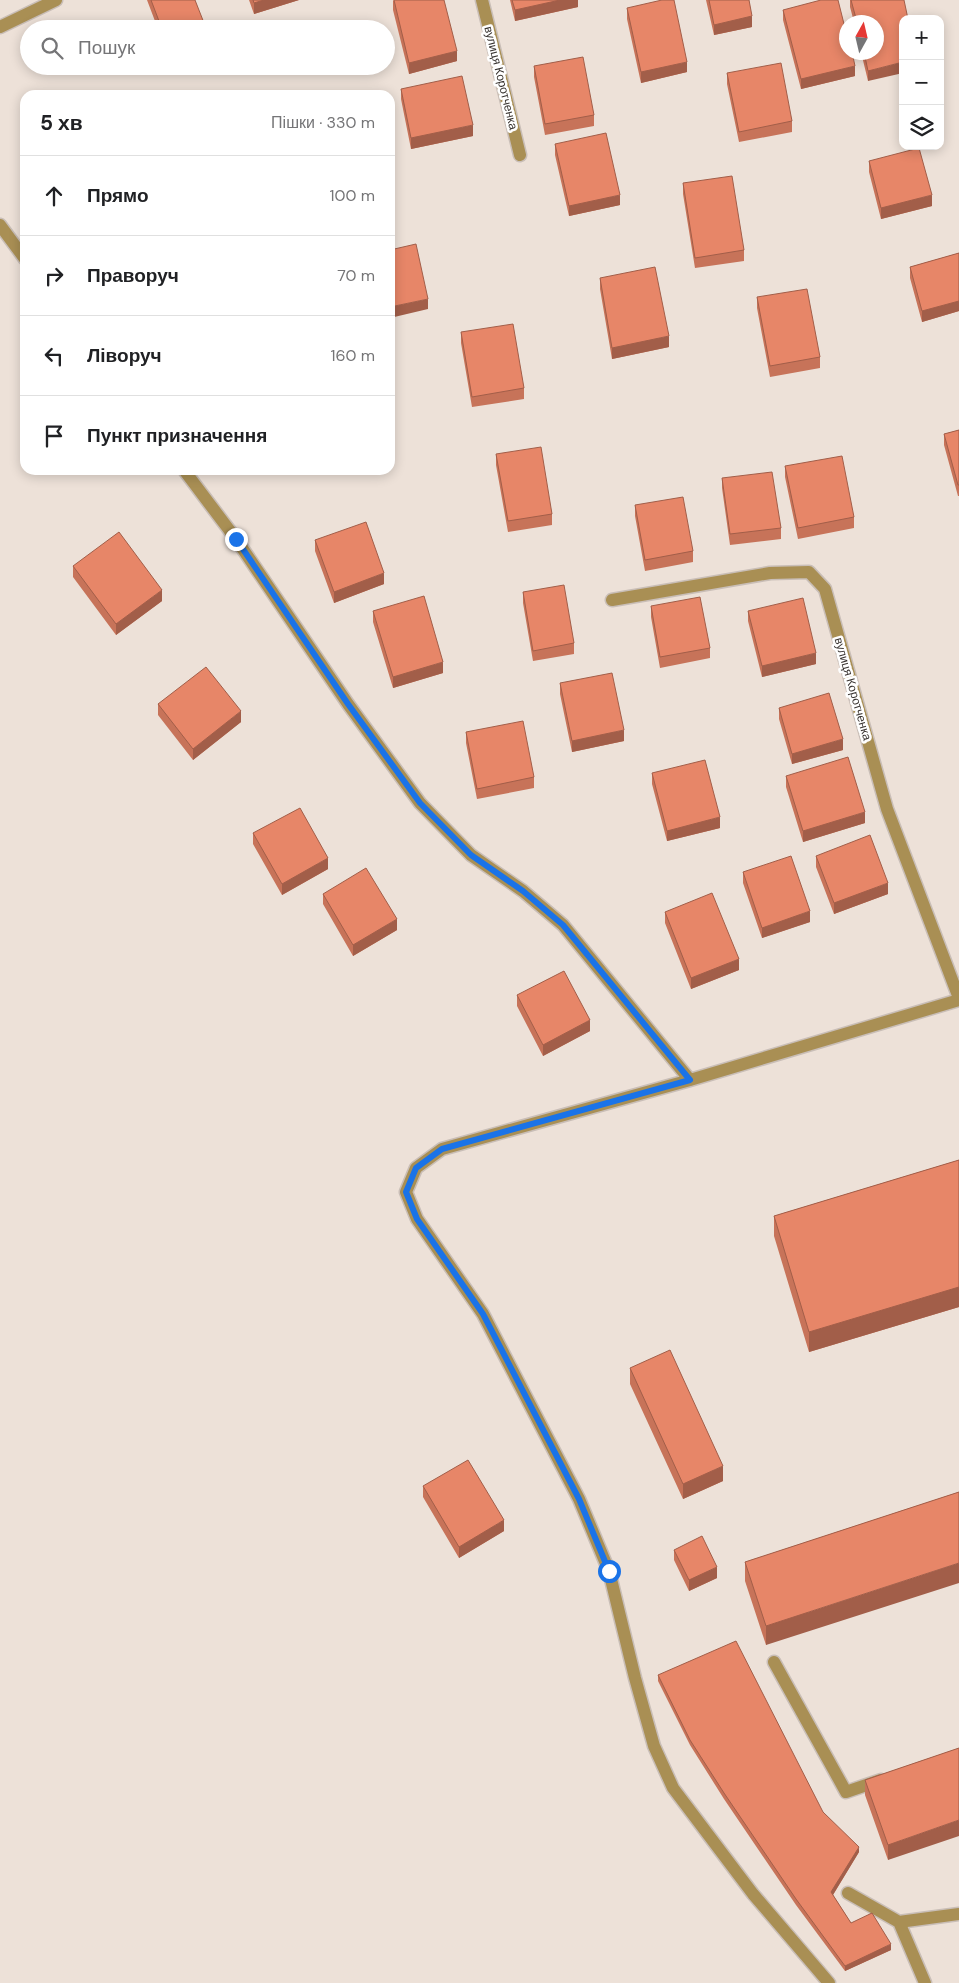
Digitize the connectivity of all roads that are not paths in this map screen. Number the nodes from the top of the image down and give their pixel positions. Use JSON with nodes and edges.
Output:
{"nodes":[{"id":1,"x":56,"y":0,"type":"edge"},
{"id":2,"x":482,"y":0,"type":"edge"},
{"id":3,"x":0,"y":27,"type":"edge"},
{"id":4,"x":520,"y":155,"type":"dead end"},
{"id":5,"x":0,"y":225,"type":"edge"},
{"id":6,"x":20,"y":252,"type":"edge"},
{"id":7,"x":188,"y":475,"type":"edge"},
{"id":8,"x":612,"y":600,"type":"dead end"},
{"id":9,"x":959,"y":999,"type":"edge"},
{"id":10,"x":690,"y":1080,"type":"junction"},
{"id":11,"x":774,"y":1662,"type":"dead end"},
{"id":12,"x":893,"y":1776,"type":"edge"},
{"id":13,"x":848,"y":1893,"type":"dead end"},
{"id":14,"x":959,"y":1914,"type":"edge"},
{"id":15,"x":899,"y":1922,"type":"junction"},
{"id":16,"x":829,"y":1983,"type":"edge"},
{"id":17,"x":925,"y":1983,"type":"edge"}],
"edges":[{"from":1,"to":3,"type":"street"},
{"from":2,"to":4,"type":"street","name":"вулиця Коротченка"},
{"from":5,"to":6,"type":"street"},
{"from":7,"to":10,"type":"street"},
{"from":8,"to":9,"type":"street","name":"вулиця Коротченка"},
{"from":9,"to":10,"type":"street"},
{"from":10,"to":16,"type":"street"},
{"from":11,"to":12,"type":"street"},
{"from":13,"to":15,"type":"street"},
{"from":14,"to":15,"type":"street"},
{"from":15,"to":17,"type":"street"}]}
